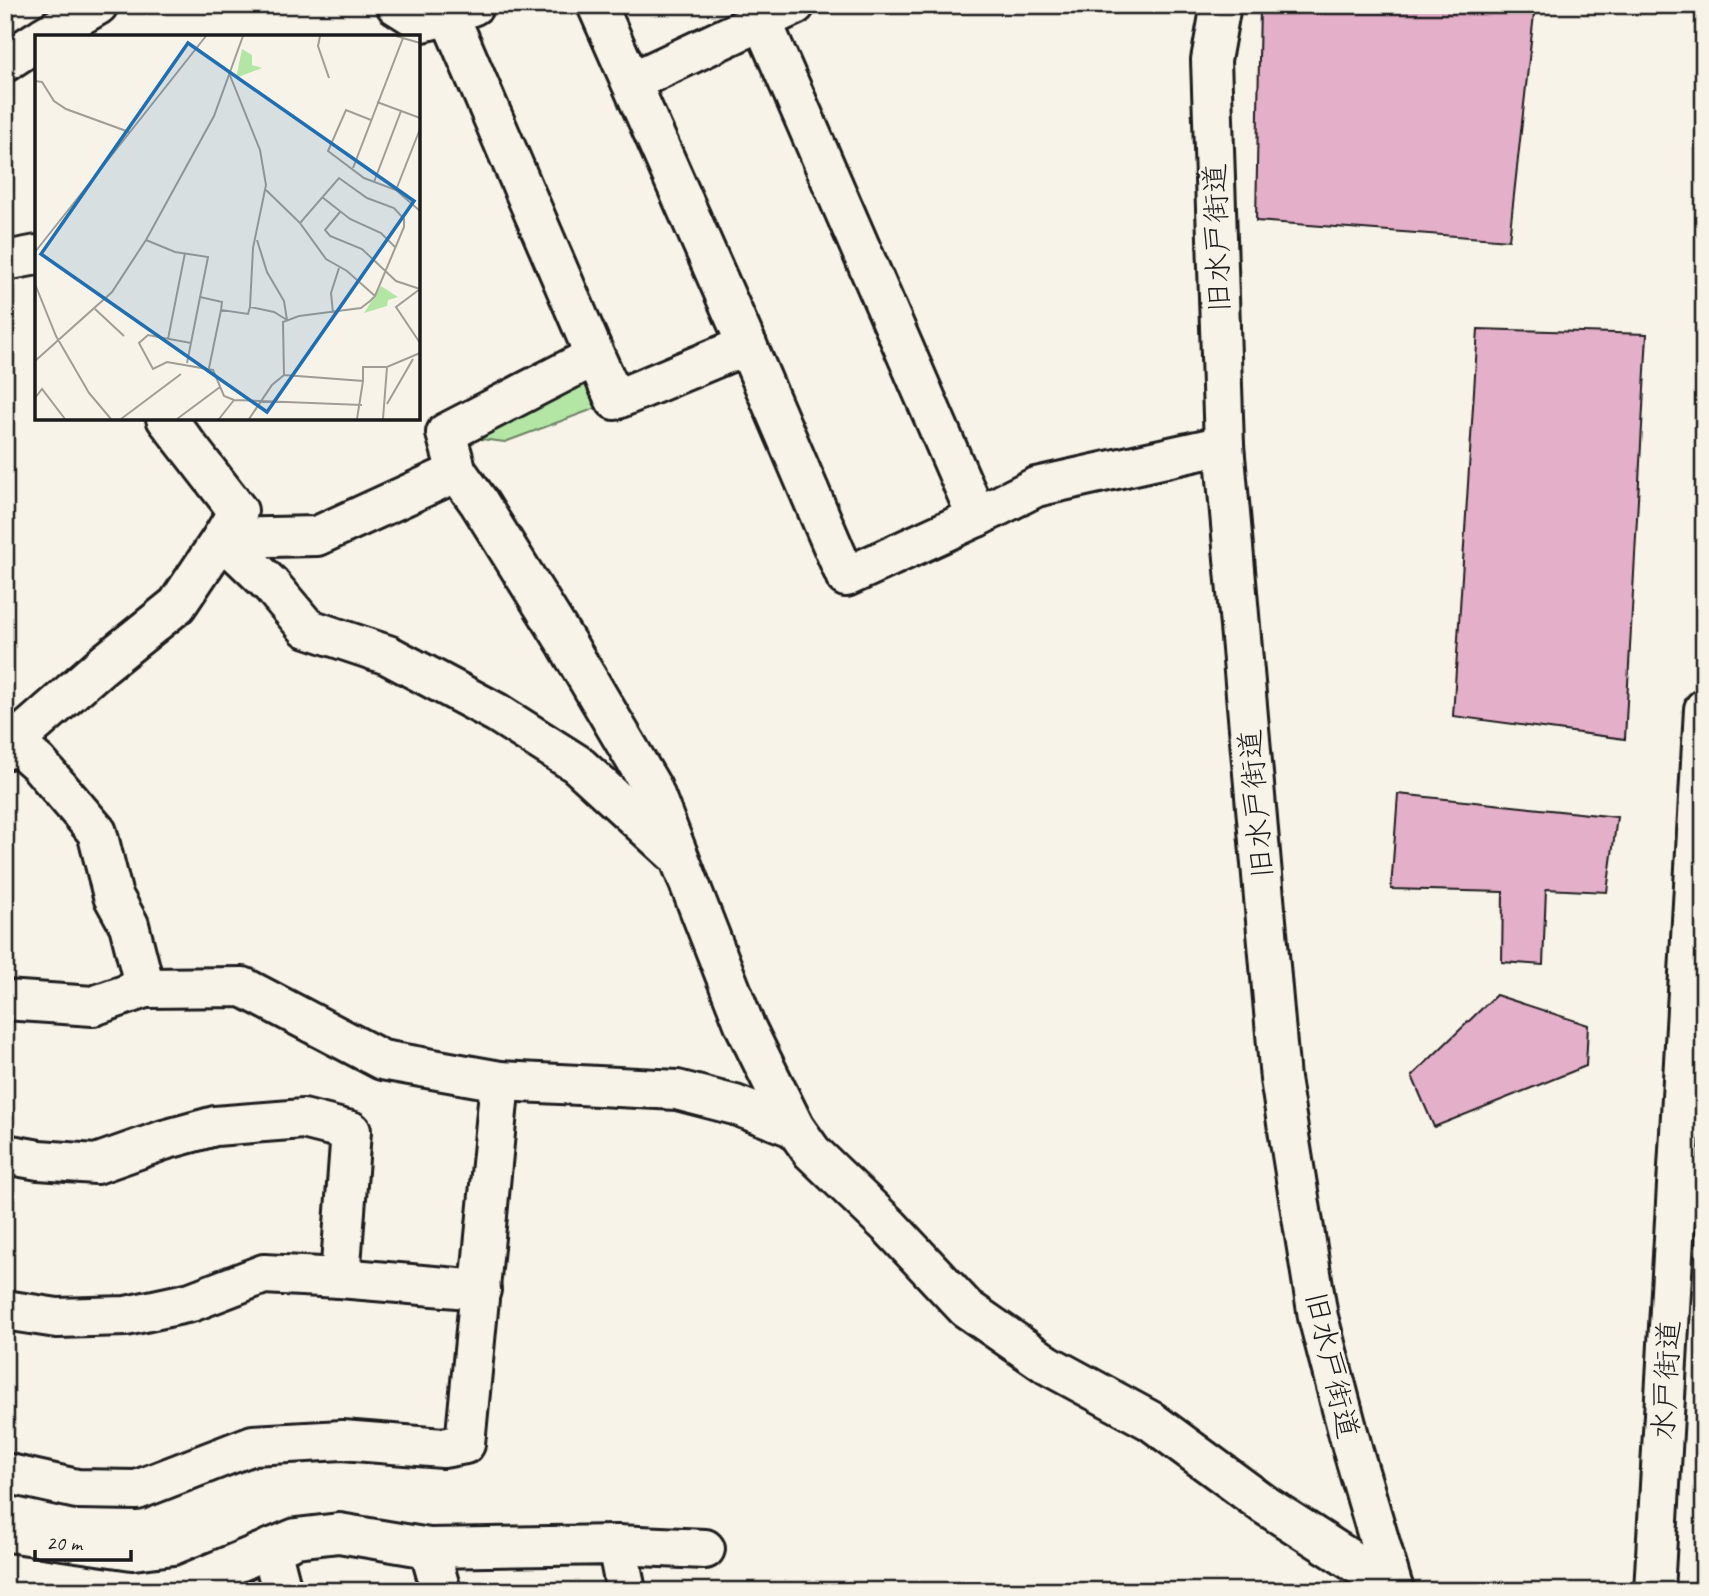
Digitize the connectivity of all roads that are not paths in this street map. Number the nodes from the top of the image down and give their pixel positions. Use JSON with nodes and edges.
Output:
{"nodes":[{"id":1,"x":98,"y":5,"type":"edge"},
{"id":2,"x":396,"y":5,"type":"edge"},
{"id":3,"x":597,"y":5,"type":"edge"},
{"id":4,"x":1221,"y":5,"type":"edge"},
{"id":5,"x":462,"y":10,"type":"edge"},
{"id":6,"x":778,"y":13,"type":"edge"},
{"id":7,"x":46,"y":30,"type":"edge"},
{"id":8,"x":35,"y":39,"type":"edge"},
{"id":9,"x":5,"y":62,"type":"edge"},
{"id":10,"x":631,"y":82,"type":"junction"},
{"id":11,"x":35,"y":254,"type":"edge"},
{"id":12,"x":5,"y":261,"type":"edge"},
{"id":13,"x":747,"y":345,"type":"junction"},
{"id":14,"x":595,"y":356,"type":"junction"},
{"id":15,"x":168,"y":420,"type":"edge"},
{"id":16,"x":1224,"y":445,"type":"junction"},
{"id":17,"x":457,"y":472,"type":"junction"},
{"id":18,"x":977,"y":517,"type":"junction"},
{"id":19,"x":222,"y":538,"type":"junction"},
{"id":20,"x":1704,"y":709,"type":"edge"},
{"id":21,"x":9,"y":746,"type":"edge"},
{"id":22,"x":680,"y":859,"type":"junction"},
{"id":23,"x":1698,"y":932,"type":"edge"},
{"id":24,"x":145,"y":988,"type":"junction"},
{"id":25,"x":5,"y":1000,"type":"edge"},
{"id":26,"x":500,"y":1081,"type":"junction"},
{"id":27,"x":795,"y":1128,"type":"junction"},
{"id":28,"x":5,"y":1154,"type":"edge"},
{"id":29,"x":340,"y":1278,"type":"junction"},
{"id":30,"x":481,"y":1290,"type":"junction"},
{"id":31,"x":5,"y":1310,"type":"edge"},
{"id":32,"x":5,"y":1472,"type":"edge"},
{"id":33,"x":617,"y":1545,"type":"junction"},
{"id":34,"x":271,"y":1548,"type":"junction"},
{"id":35,"x":429,"y":1548,"type":"junction"},
{"id":36,"x":705,"y":1549,"type":"dead end"},
{"id":37,"x":11,"y":1579,"type":"edge"},
{"id":38,"x":1394,"y":1589,"type":"edge"},
{"id":39,"x":132,"y":1591,"type":"edge"},
{"id":40,"x":282,"y":1591,"type":"edge"},
{"id":41,"x":441,"y":1591,"type":"edge"},
{"id":42,"x":626,"y":1591,"type":"edge"},
{"id":43,"x":1654,"y":1591,"type":"edge"}],
"edges":[{"from":1,"to":7,"type":"main road"},
{"from":2,"to":5,"type":"main road"},
{"from":3,"to":10,"type":"main road"},
{"from":4,"to":16,"type":"main road","name":"旧水戸街道"},
{"from":5,"to":14,"type":"main road"},
{"from":6,"to":10,"type":"main road"},
{"from":6,"to":18,"type":"main road"},
{"from":8,"to":9,"type":"main road"},
{"from":10,"to":13,"type":"main road"},
{"from":11,"to":12,"type":"main road"},
{"from":13,"to":14,"type":"main road"},
{"from":13,"to":18,"type":"main road"},
{"from":14,"to":17,"type":"main road"},
{"from":15,"to":19,"type":"main road"},
{"from":16,"to":18,"type":"main road"},
{"from":16,"to":38,"type":"main road","name":"旧水戸街道"},
{"from":17,"to":19,"type":"main road"},
{"from":17,"to":22,"type":"main road"},
{"from":19,"to":21,"type":"main road"},
{"from":19,"to":22,"type":"main road"},
{"from":20,"to":23,"type":"main road","name":"水戸街道"},
{"from":21,"to":24,"type":"main road"},
{"from":22,"to":27,"type":"main road"},
{"from":23,"to":43,"type":"main road","name":"水戸街道"},
{"from":24,"to":25,"type":"main road"},
{"from":24,"to":26,"type":"main road"},
{"from":26,"to":27,"type":"main road"},
{"from":26,"to":30,"type":"main road"},
{"from":27,"to":38,"type":"main road"},
{"from":28,"to":29,"type":"main road"},
{"from":29,"to":30,"type":"main road"},
{"from":29,"to":31,"type":"main road"},
{"from":30,"to":32,"type":"main road"},
{"from":33,"to":35,"type":"main road"},
{"from":33,"to":36,"type":"main road"},
{"from":33,"to":42,"type":"main road"},
{"from":34,"to":35,"type":"main road"},
{"from":34,"to":39,"type":"main road"},
{"from":34,"to":40,"type":"main road"},
{"from":35,"to":41,"type":"main road"},
{"from":37,"to":39,"type":"main road"}]}
